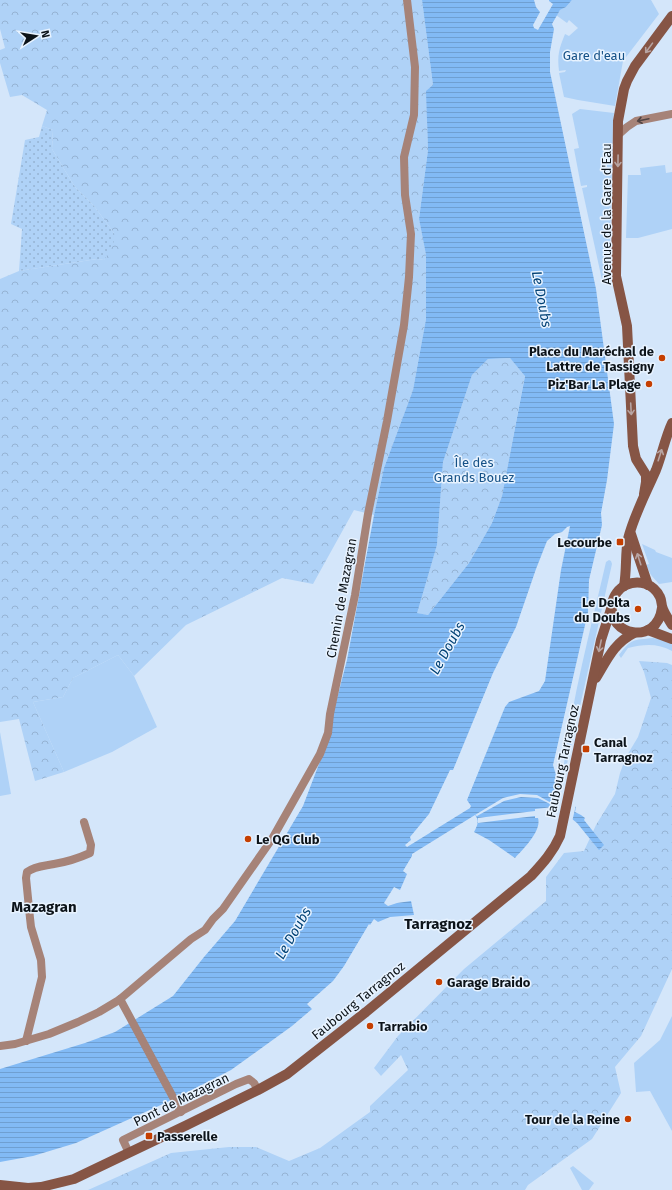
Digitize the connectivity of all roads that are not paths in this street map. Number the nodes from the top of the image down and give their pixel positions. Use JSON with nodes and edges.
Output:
{"nodes":[{"id":1,"x":407,"y":0,"type":"edge"},
{"id":2,"x":672,"y":16,"type":"edge"},
{"id":3,"x":672,"y":114,"type":"edge"},
{"id":4,"x":618,"y":135,"type":"junction"},
{"id":5,"x":672,"y":423,"type":"edge"},
{"id":6,"x":644,"y":494,"type":"junction"},
{"id":7,"x":630,"y":532,"type":"junction"},
{"id":8,"x":648,"y":585,"type":"junction"},
{"id":9,"x":624,"y":586,"type":"junction"},
{"id":10,"x":662,"y":608,"type":"junction"},
{"id":11,"x":612,"y":609,"type":"junction"},
{"id":12,"x":672,"y":625,"type":"edge"},
{"id":13,"x":648,"y":630,"type":"junction"},
{"id":14,"x":634,"y":633,"type":"junction"},
{"id":15,"x":672,"y":639,"type":"edge"},
{"id":16,"x":592,"y":687,"type":"junction"},
{"id":17,"x":84,"y":822,"type":"dead end"},
{"id":18,"x":120,"y":999,"type":"junction"},
{"id":19,"x":26,"y":1041,"type":"junction"},
{"id":20,"x":0,"y":1046,"type":"edge"},
{"id":21,"x":258,"y":1090,"type":"junction"},
{"id":22,"x":180,"y":1109,"type":"junction"},
{"id":23,"x":129,"y":1153,"type":"junction"},
{"id":24,"x":0,"y":1186,"type":"edge"}],
"edges":[{"from":1,"to":18,"type":"street","name":"Chemin de Mazagran"},
{"from":2,"to":4,"type":"main road","name":"Avenue de la Gare d'Eau","one_way":true},
{"from":3,"to":4,"type":"street","one_way":true},
{"from":4,"to":6,"type":"main road","name":"Avenue de la Gare d'Eau","one_way":true},
{"from":6,"to":5,"type":"main road","one_way":true},
{"from":6,"to":7,"type":"main road"},
{"from":8,"to":7,"type":"main road","one_way":true},
{"from":7,"to":9,"type":"main road"},
{"from":8,"to":9,"type":"main road"},
{"from":8,"to":10,"type":"main road"},
{"from":9,"to":11,"type":"main road"},
{"from":10,"to":12,"type":"main road"},
{"from":10,"to":13,"type":"main road"},
{"from":11,"to":14,"type":"main road"},
{"from":11,"to":16,"type":"main road","name":"Faubourg Tarragnoz","one_way":true},
{"from":13,"to":14,"type":"main road"},
{"from":13,"to":15,"type":"main road"},
{"from":14,"to":16,"type":"main road","name":"Faubourg Tarragnoz"},
{"from":16,"to":21,"type":"main road","name":"Faubourg Tarragnoz"},
{"from":17,"to":19,"type":"street"},
{"from":18,"to":19,"type":"street","name":"Chemin de Mazagran"},
{"from":18,"to":22,"type":"street"},
{"from":19,"to":20,"type":"street","name":"Chemin de Mazagran"},
{"from":21,"to":22,"type":"street","name":"Pont de Mazagran"},
{"from":21,"to":23,"type":"main road","name":"Faubourg Tarragnoz"},
{"from":22,"to":23,"type":"street","name":"Pont de Mazagran"},
{"from":23,"to":24,"type":"main road","name":"Faubourg Tarragnoz"}]}
